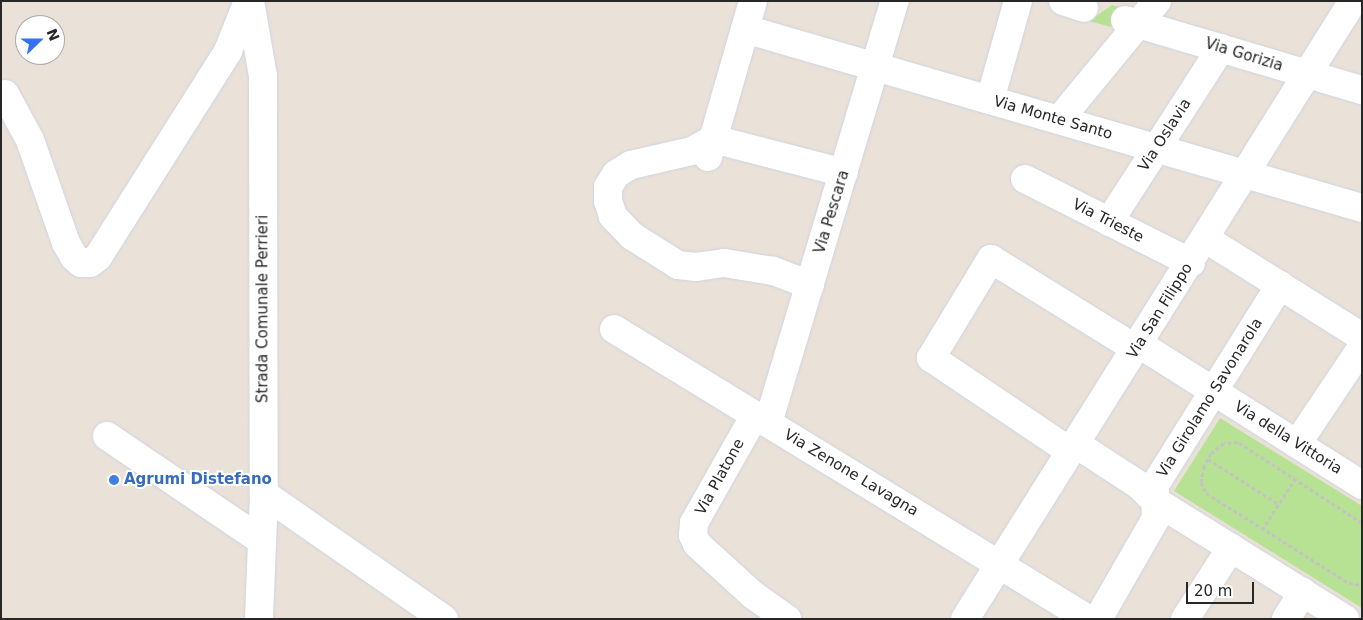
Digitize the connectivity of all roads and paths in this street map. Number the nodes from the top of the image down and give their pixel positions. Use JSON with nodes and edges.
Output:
{"nodes":[{"id":1,"x":249,"y":1,"type":"edge"},
{"id":2,"x":753,"y":1,"type":"edge"},
{"id":3,"x":895,"y":1,"type":"edge"},
{"id":4,"x":1018,"y":1,"type":"edge"},
{"id":5,"x":1157,"y":1,"type":"edge"},
{"id":6,"x":1353,"y":1,"type":"edge"},
{"id":7,"x":1132,"y":22,"type":"junction"},
{"id":8,"x":745,"y":29,"type":"junction"},
{"id":9,"x":1221,"y":48,"type":"junction"},
{"id":10,"x":875,"y":66,"type":"junction"},
{"id":11,"x":1308,"y":74,"type":"junction"},
{"id":12,"x":1362,"y":90,"type":"edge"},
{"id":13,"x":5,"y":94,"type":"dead end"},
{"id":14,"x":990,"y":100,"type":"junction"},
{"id":15,"x":1060,"y":120,"type":"junction"},
{"id":16,"x":1156,"y":148,"type":"junction"},
{"id":17,"x":710,"y":151,"type":"junction"},
{"id":18,"x":844,"y":173,"type":"junction"},
{"id":19,"x":1246,"y":174,"type":"junction"},
{"id":20,"x":1025,"y":179,"type":"dead end"},
{"id":21,"x":1362,"y":208,"type":"edge"},
{"id":22,"x":1109,"y":222,"type":"junction"},
{"id":23,"x":1206,"y":238,"type":"junction"},
{"id":24,"x":1191,"y":263,"type":"junction"},
{"id":25,"x":810,"y":285,"type":"junction"},
{"id":26,"x":1280,"y":285,"type":"junction"},
{"id":27,"x":614,"y":329,"type":"dead end"},
{"id":28,"x":1362,"y":337,"type":"edge"},
{"id":29,"x":1137,"y":347,"type":"junction"},
{"id":30,"x":1362,"y":347,"type":"edge"},
{"id":31,"x":1214,"y":391,"type":"junction"},
{"id":32,"x":762,"y":419,"type":"junction"},
{"id":33,"x":107,"y":436,"type":"dead end"},
{"id":34,"x":1297,"y":444,"type":"junction"},
{"id":35,"x":1073,"y":448,"type":"junction"},
{"id":36,"x":1208,"y":459,"type":"junction"},
{"id":37,"x":1295,"y":478,"type":"junction"},
{"id":38,"x":1362,"y":485,"type":"edge"},
{"id":39,"x":264,"y":494,"type":"junction"},
{"id":40,"x":1154,"y":500,"type":"junction"},
{"id":41,"x":1278,"y":504,"type":"junction"},
{"id":42,"x":1362,"y":522,"type":"edge"},
{"id":43,"x":1262,"y":530,"type":"junction"},
{"id":44,"x":262,"y":541,"type":"junction"},
{"id":45,"x":1230,"y":548,"type":"junction"},
{"id":46,"x":1000,"y":564,"type":"junction"},
{"id":47,"x":1362,"y":585,"type":"edge"},
{"id":48,"x":1302,"y":592,"type":"junction"},
{"id":49,"x":259,"y":619,"type":"edge"},
{"id":50,"x":444,"y":619,"type":"edge"},
{"id":51,"x":787,"y":619,"type":"edge"},
{"id":52,"x":965,"y":619,"type":"edge"},
{"id":53,"x":1088,"y":619,"type":"edge"},
{"id":54,"x":1098,"y":619,"type":"edge"},
{"id":55,"x":1186,"y":619,"type":"edge"},
{"id":56,"x":1286,"y":619,"type":"edge"},
{"id":57,"x":1346,"y":619,"type":"edge"}],
"edges":[{"from":1,"to":13,"type":"street"},
{"from":1,"to":39,"type":"street","name":"Strada Comunale Perrieri"},
{"from":2,"to":8,"type":"street"},
{"from":3,"to":10,"type":"street","name":"Via Pescara"},
{"from":4,"to":14,"type":"street"},
{"from":5,"to":7,"type":"street"},
{"from":6,"to":11,"type":"street","name":"Via San Filippo"},
{"from":7,"to":9,"type":"street","name":"Via Gorizia"},
{"from":7,"to":15,"type":"street"},
{"from":8,"to":10,"type":"street","name":"Via Monte Santo"},
{"from":8,"to":17,"type":"street"},
{"from":9,"to":11,"type":"street","name":"Via Gorizia"},
{"from":9,"to":16,"type":"street","name":"Via Oslavia"},
{"from":10,"to":14,"type":"street","name":"Via Monte Santo"},
{"from":10,"to":18,"type":"street","name":"Via Pescara"},
{"from":11,"to":12,"type":"street","name":"Via Gorizia"},
{"from":11,"to":19,"type":"street","name":"Via San Filippo"},
{"from":14,"to":15,"type":"street","name":"Via Monte Santo"},
{"from":15,"to":16,"type":"street","name":"Via Monte Santo"},
{"from":16,"to":19,"type":"street","name":"Via Monte Santo"},
{"from":16,"to":22,"type":"street","name":"Via Oslavia"},
{"from":17,"to":18,"type":"street"},
{"from":17,"to":25,"type":"street"},
{"from":18,"to":25,"type":"street","name":"Via Pescara"},
{"from":19,"to":21,"type":"street","name":"Via Monte Santo"},
{"from":19,"to":23,"type":"street","name":"Via San Filippo"},
{"from":20,"to":22,"type":"street","name":"Via Trieste"},
{"from":22,"to":24,"type":"street","name":"Via Trieste"},
{"from":23,"to":24,"type":"street","name":"Via San Filippo"},
{"from":23,"to":26,"type":"street"},
{"from":24,"to":29,"type":"street","name":"Via San Filippo"},
{"from":25,"to":32,"type":"street","name":"Via Pescara"},
{"from":26,"to":28,"type":"street"},
{"from":26,"to":31,"type":"street","name":"Via Girolamo Savonarola"},
{"from":27,"to":32,"type":"street","name":"Via Zenone Lavagna"},
{"from":29,"to":31,"type":"street","name":"Via della Vittoria"},
{"from":29,"to":35,"type":"street","name":"Via San Filippo"},
{"from":29,"to":35,"type":"street","name":"Via della Vittoria"},
{"from":30,"to":34,"type":"street"},
{"from":31,"to":34,"type":"street","name":"Via della Vittoria"},
{"from":31,"to":40,"type":"street","name":"Via Girolamo Savonarola"},
{"from":32,"to":46,"type":"street","name":"Via Zenone Lavagna"},
{"from":32,"to":51,"type":"street","name":"Via Platone"},
{"from":33,"to":44,"type":"street"},
{"from":34,"to":38,"type":"street","name":"Via della Vittoria"},
{"from":35,"to":40,"type":"street"},
{"from":35,"to":46,"type":"street","name":"Via San Filippo"},
{"from":36,"to":37,"type":"path"},
{"from":36,"to":41,"type":"path"},
{"from":36,"to":43,"type":"path"},
{"from":37,"to":41,"type":"path"},
{"from":37,"to":42,"type":"path"},
{"from":39,"to":44,"type":"street","name":"Strada Comunale Perrieri"},
{"from":39,"to":50,"type":"street"},
{"from":40,"to":45,"type":"street"},
{"from":40,"to":54,"type":"street","name":"Via Girolamo Savonarola"},
{"from":41,"to":43,"type":"path"},
{"from":43,"to":47,"type":"path"},
{"from":44,"to":49,"type":"street","name":"Strada Comunale Perrieri"},
{"from":45,"to":48,"type":"street"},
{"from":45,"to":55,"type":"street"},
{"from":46,"to":52,"type":"street","name":"Via San Filippo"},
{"from":46,"to":53,"type":"street","name":"Via Zenone Lavagna"},
{"from":48,"to":56,"type":"street"},
{"from":48,"to":57,"type":"street"}]}
